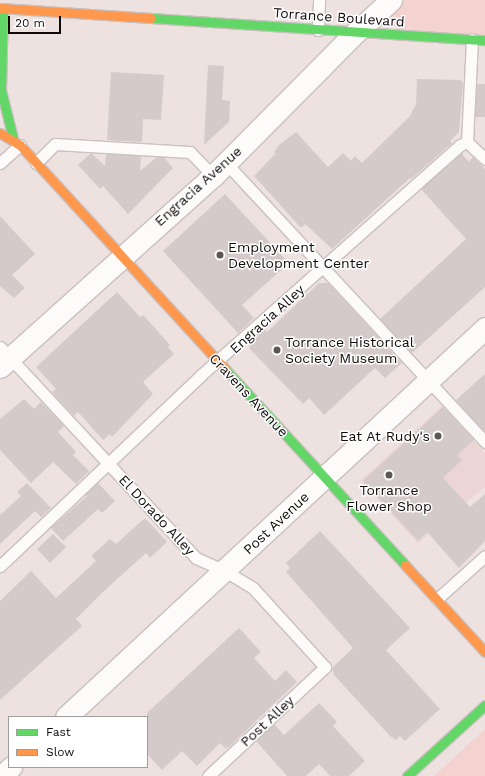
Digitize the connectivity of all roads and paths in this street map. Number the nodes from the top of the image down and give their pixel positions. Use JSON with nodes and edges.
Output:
{"nodes":[{"id":1,"x":319,"y":0,"type":"edge"},
{"id":2,"x":391,"y":0,"type":"edge"},
{"id":3,"x":2,"y":6,"type":"edge"},
{"id":4,"x":318,"y":30,"type":"junction"},
{"id":5,"x":355,"y":33,"type":"junction"},
{"id":6,"x":472,"y":39,"type":"junction"},
{"id":7,"x":485,"y":40,"type":"edge"},
{"id":8,"x":0,"y":133,"type":"edge"},
{"id":9,"x":16,"y":141,"type":"junction"},
{"id":10,"x":467,"y":142,"type":"junction"},
{"id":11,"x":485,"y":159,"type":"edge"},
{"id":12,"x":0,"y":163,"type":"edge"},
{"id":13,"x":36,"y":163,"type":"junction"},
{"id":14,"x":219,"y":169,"type":"junction"},
{"id":15,"x":121,"y":256,"type":"junction"},
{"id":16,"x":323,"y":268,"type":"junction"},
{"id":17,"x":485,"y":328,"type":"edge"},
{"id":18,"x":3,"y":357,"type":"edge"},
{"id":19,"x":219,"y":362,"type":"junction"},
{"id":20,"x":429,"y":381,"type":"junction"},
{"id":21,"x":485,"y":442,"type":"edge"},
{"id":22,"x":110,"y":464,"type":"junction"},
{"id":23,"x":325,"y":478,"type":"junction"},
{"id":24,"x":485,"y":556,"type":"edge"},
{"id":25,"x":0,"y":566,"type":"edge"},
{"id":26,"x":225,"y":571,"type":"junction"},
{"id":27,"x":437,"y":599,"type":"junction"},
{"id":28,"x":485,"y":652,"type":"edge"},
{"id":29,"x":325,"y":667,"type":"joint"},
{"id":30,"x":485,"y":705,"type":"edge"},
{"id":31,"x":67,"y":716,"type":"edge"},
{"id":32,"x":11,"y":768,"type":"edge"},
{"id":33,"x":2,"y":776,"type":"edge"},
{"id":34,"x":208,"y":776,"type":"edge"},
{"id":35,"x":407,"y":776,"type":"edge"}],
"edges":[{"from":1,"to":4,"type":"lane"},
{"from":2,"to":5,"type":"street","name":"Engracia Avenue"},
{"from":3,"to":4,"type":"street","name":"Torrance Boulevard"},
{"from":3,"to":9,"type":"street","name":"Cravens Avenue"},
{"from":4,"to":5,"type":"street","name":"Torrance Boulevard"},
{"from":5,"to":6,"type":"street","name":"Torrance Boulevard"},
{"from":5,"to":14,"type":"street","name":"Engracia Avenue"},
{"from":6,"to":7,"type":"street","name":"Torrance Boulevard"},
{"from":6,"to":10,"type":"lane"},
{"from":8,"to":9,"type":"street","name":"Cravens Avenue"},
{"from":9,"to":12,"type":"lane"},
{"from":9,"to":13,"type":"street","name":"Cravens Avenue"},
{"from":10,"to":11,"type":"lane"},
{"from":10,"to":16,"type":"lane","name":"Engracia Alley"},
{"from":13,"to":14,"type":"lane"},
{"from":13,"to":15,"type":"street","name":"Cravens Avenue"},
{"from":14,"to":15,"type":"street","name":"Engracia Avenue"},
{"from":14,"to":16,"type":"lane"},
{"from":15,"to":18,"type":"street","name":"Engracia Avenue"},
{"from":15,"to":19,"type":"street","name":"Cravens Avenue"},
{"from":16,"to":19,"type":"lane","name":"Engracia Alley"},
{"from":16,"to":20,"type":"lane"},
{"from":17,"to":20,"type":"street","name":"Post Avenue"},
{"from":18,"to":22,"type":"lane","name":"El Dorado Alley"},
{"from":19,"to":22,"type":"lane","name":"Engracia Alley"},
{"from":19,"to":23,"type":"street","name":"Cravens Avenue"},
{"from":20,"to":21,"type":"lane"},
{"from":20,"to":23,"type":"street","name":"Post Avenue"},
{"from":22,"to":25,"type":"lane","name":"Engracia Alley"},
{"from":22,"to":26,"type":"lane","name":"El Dorado Alley"},
{"from":23,"to":26,"type":"street","name":"Post Avenue"},
{"from":23,"to":27,"type":"street","name":"Cravens Avenue"},
{"from":24,"to":27,"type":"lane"},
{"from":26,"to":29,"type":"lane","name":"El Dorado Alley"},
{"from":26,"to":31,"type":"street","name":"Post Avenue"},
{"from":27,"to":28,"type":"street","name":"Cravens Avenue"},
{"from":29,"to":34,"type":"lane","name":"Post Alley"},
{"from":30,"to":35,"type":"street"},
{"from":32,"to":33,"type":"street"}]}
